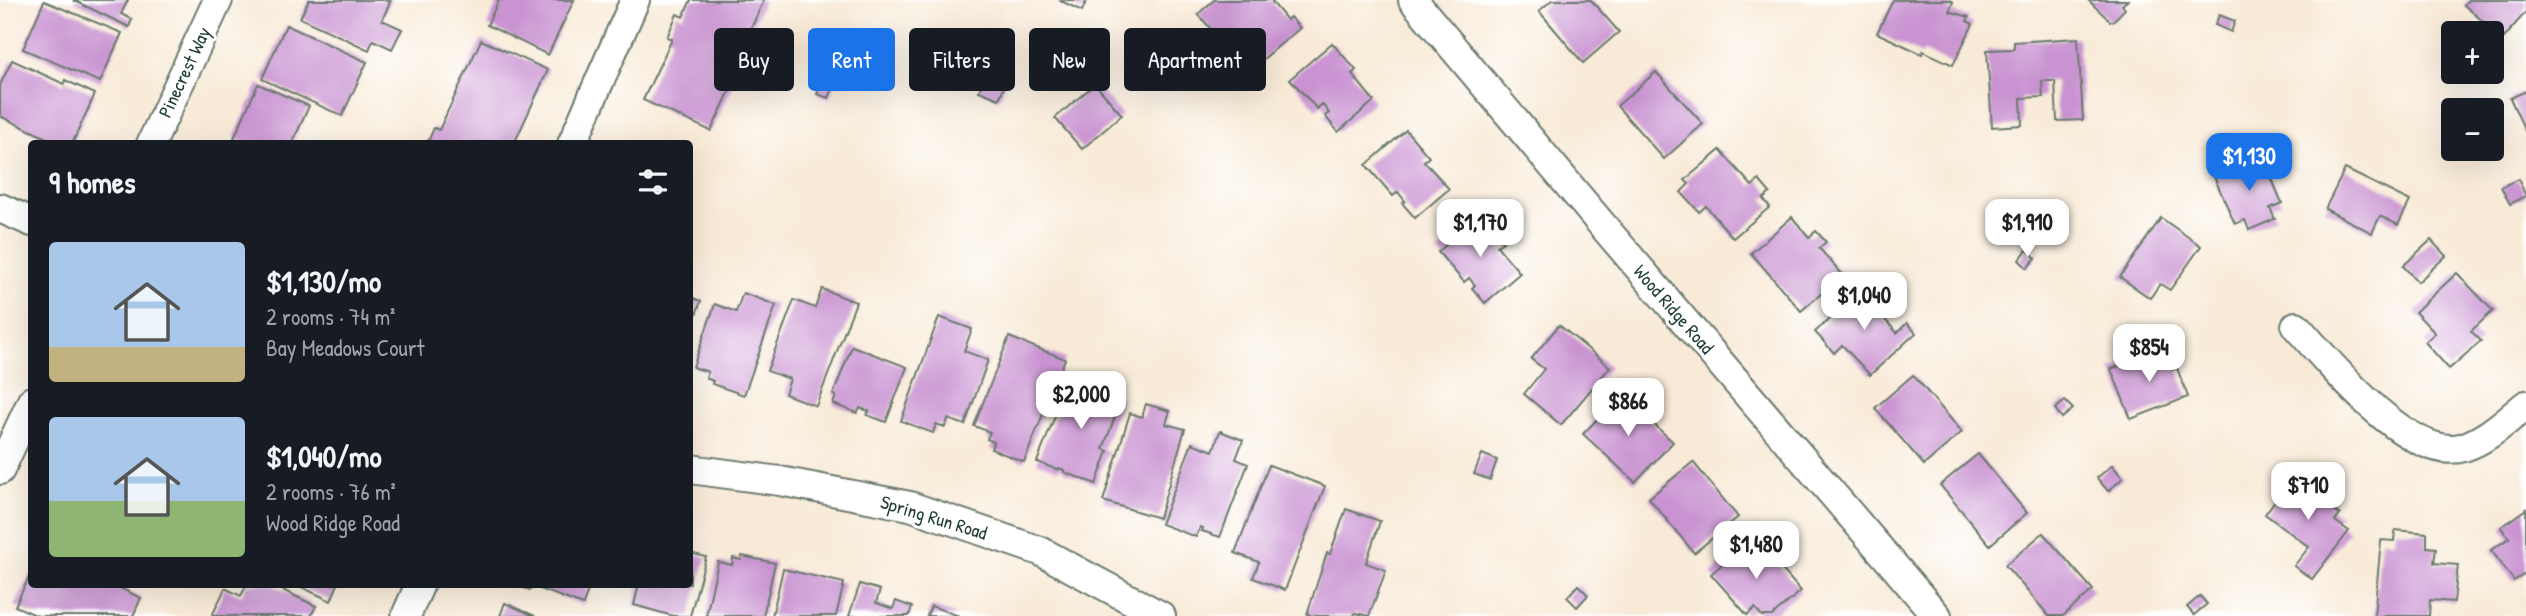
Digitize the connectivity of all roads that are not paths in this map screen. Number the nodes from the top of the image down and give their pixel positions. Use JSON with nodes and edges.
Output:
{"nodes":[{"id":1,"x":218,"y":0,"type":"edge"},
{"id":2,"x":635,"y":0,"type":"edge"},
{"id":3,"x":1413,"y":0,"type":"edge"},
{"id":4,"x":153,"y":140,"type":"edge"},
{"id":5,"x":574,"y":140,"type":"edge"},
{"id":6,"x":0,"y":208,"type":"edge"},
{"id":7,"x":28,"y":220,"type":"edge"},
{"id":8,"x":2296,"y":326,"type":"dead end"},
{"id":9,"x":2526,"y":405,"type":"edge"},
{"id":10,"x":28,"y":410,"type":"edge"},
{"id":11,"x":693,"y":469,"type":"edge"},
{"id":12,"x":0,"y":470,"type":"edge"},
{"id":13,"x":418,"y":588,"type":"edge"},
{"id":14,"x":1156,"y":614,"type":"edge"},
{"id":15,"x":406,"y":616,"type":"edge"},
{"id":16,"x":1937,"y":616,"type":"edge"}],
"edges":[{"from":1,"to":4,"type":"street","name":"Pinecrest Way"},
{"from":2,"to":5,"type":"street"},
{"from":3,"to":16,"type":"street","name":"Wood Ridge Road"},
{"from":6,"to":7,"type":"street"},
{"from":8,"to":9,"type":"street"},
{"from":10,"to":12,"type":"street"},
{"from":11,"to":14,"type":"street","name":"Spring Run Road"},
{"from":13,"to":15,"type":"street"}]}
